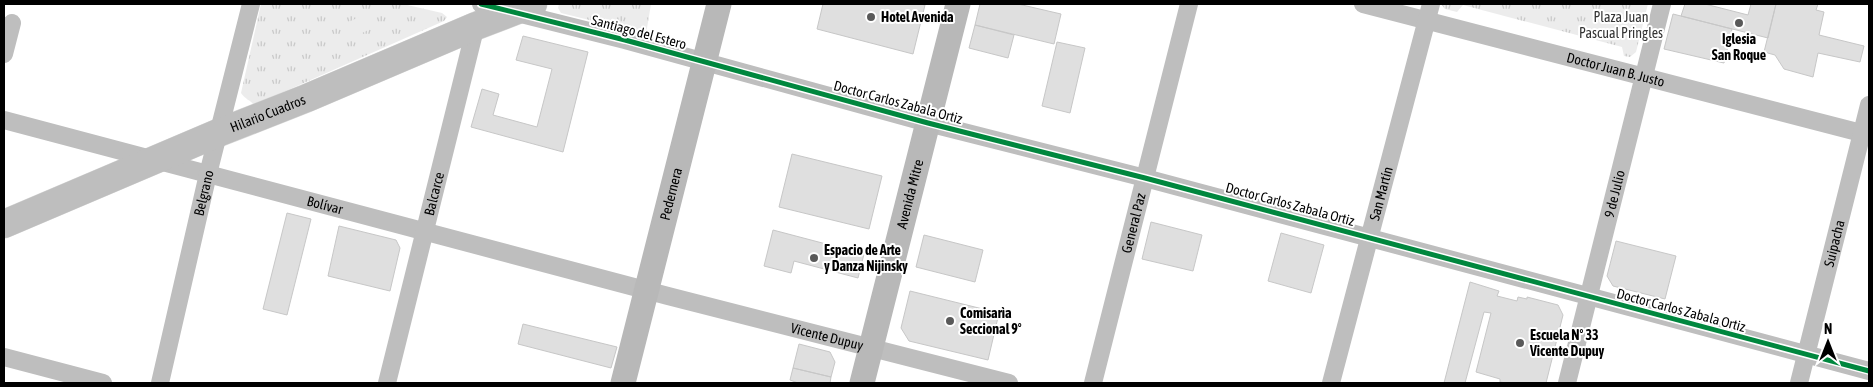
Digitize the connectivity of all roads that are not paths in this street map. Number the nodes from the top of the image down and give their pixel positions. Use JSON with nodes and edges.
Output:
{"nodes":[{"id":1,"x":251,"y":4,"type":"edge"},
{"id":2,"x":719,"y":4,"type":"edge"},
{"id":3,"x":958,"y":4,"type":"edge"},
{"id":4,"x":1189,"y":4,"type":"edge"},
{"id":5,"x":1362,"y":4,"type":"edge"},
{"id":6,"x":1662,"y":4,"type":"edge"},
{"id":7,"x":523,"y":8,"type":"edge"},
{"id":8,"x":479,"y":11,"type":"edge"},
{"id":9,"x":1429,"y":12,"type":"edge"},
{"id":10,"x":12,"y":23,"type":"dead end"},
{"id":11,"x":4,"y":54,"type":"edge"},
{"id":12,"x":705,"y":62,"type":"junction"},
{"id":13,"x":1644,"y":77,"type":"junction"},
{"id":14,"x":1869,"y":105,"type":"edge"},
{"id":15,"x":4,"y":120,"type":"edge"},
{"id":16,"x":928,"y":123,"type":"junction"},
{"id":17,"x":218,"y":133,"type":"junction"},
{"id":18,"x":1866,"y":134,"type":"edge"},
{"id":19,"x":155,"y":160,"type":"junction"},
{"id":20,"x":208,"y":174,"type":"junction"},
{"id":21,"x":1145,"y":178,"type":"junction"},
{"id":22,"x":4,"y":224,"type":"edge"},
{"id":23,"x":424,"y":231,"type":"junction"},
{"id":24,"x":1368,"y":237,"type":"junction"},
{"id":25,"x":647,"y":290,"type":"junction"},
{"id":26,"x":1589,"y":297,"type":"junction"},
{"id":27,"x":871,"y":348,"type":"junction"},
{"id":28,"x":1807,"y":354,"type":"junction"},
{"id":29,"x":4,"y":357,"type":"edge"},
{"id":30,"x":1869,"y":371,"type":"edge"},
{"id":31,"x":103,"y":383,"type":"edge"},
{"id":32,"x":160,"y":383,"type":"edge"},
{"id":33,"x":387,"y":383,"type":"edge"},
{"id":34,"x":623,"y":383,"type":"edge"},
{"id":35,"x":862,"y":383,"type":"edge"},
{"id":36,"x":1008,"y":383,"type":"edge"},
{"id":37,"x":1093,"y":383,"type":"edge"},
{"id":38,"x":1331,"y":383,"type":"edge"},
{"id":39,"x":1567,"y":383,"type":"edge"},
{"id":40,"x":1799,"y":383,"type":"edge"}],
"edges":[{"from":1,"to":17,"type":"street","name":"Belgrano"},
{"from":2,"to":12,"type":"street","name":"Pedernera"},
{"from":3,"to":16,"type":"street","name":"Avenida Mitre"},
{"from":4,"to":21,"type":"street","name":"General Paz"},
{"from":5,"to":9,"type":"street","name":"Doctor Juan B. Justo"},
{"from":6,"to":13,"type":"street","name":"9 de Julio"},
{"from":7,"to":8,"type":"main road","name":"Hilario Cuadros"},
{"from":7,"to":12,"type":"street","name":"Santiago del Estero"},
{"from":8,"to":17,"type":"main road","name":"Hilario Cuadros"},
{"from":8,"to":23,"type":"street","name":"Balcarce"},
{"from":9,"to":13,"type":"street","name":"Doctor Juan B. Justo"},
{"from":9,"to":24,"type":"street","name":"San Martín"},
{"from":10,"to":11,"type":"street"},
{"from":12,"to":16,"type":"street","name":"Doctor Carlos Zabala Ortiz"},
{"from":12,"to":25,"type":"street","name":"Pedernera"},
{"from":13,"to":18,"type":"street","name":"Doctor Juan B. Justo"},
{"from":13,"to":26,"type":"street","name":"9 de Julio"},
{"from":14,"to":18,"type":"street","name":"Suipacha"},
{"from":15,"to":19,"type":"street","name":"Bolívar"},
{"from":16,"to":21,"type":"street","name":"Doctor Carlos Zabala Ortiz"},
{"from":16,"to":27,"type":"street","name":"Avenida Mitre"},
{"from":17,"to":19,"type":"main road","name":"Hilario Cuadros"},
{"from":17,"to":20,"type":"street","name":"Belgrano"},
{"from":18,"to":28,"type":"street","name":"Suipacha"},
{"from":19,"to":20,"type":"street","name":"Bolívar"},
{"from":19,"to":22,"type":"main road","name":"Hilario Cuadros"},
{"from":20,"to":23,"type":"street","name":"Bolívar"},
{"from":20,"to":32,"type":"street","name":"Belgrano"},
{"from":21,"to":24,"type":"street","name":"Doctor Carlos Zabala Ortiz"},
{"from":21,"to":37,"type":"street","name":"General Paz"},
{"from":23,"to":25,"type":"street","name":"Bolívar"},
{"from":23,"to":33,"type":"street","name":"Balcarce"},
{"from":24,"to":26,"type":"street","name":"Doctor Carlos Zabala Ortiz"},
{"from":24,"to":38,"type":"street","name":"San Martín"},
{"from":25,"to":27,"type":"street","name":"Vicente Dupuy"},
{"from":25,"to":34,"type":"street","name":"Pedernera"},
{"from":26,"to":28,"type":"street","name":"Doctor Carlos Zabala Ortiz"},
{"from":26,"to":39,"type":"street","name":"9 de Julio"},
{"from":27,"to":35,"type":"street","name":"Avenida Mitre"},
{"from":27,"to":36,"type":"street","name":"Vicente Dupuy"},
{"from":28,"to":30,"type":"street","name":"Doctor Carlos Zabala Ortiz"},
{"from":28,"to":40,"type":"street","name":"Suipacha"},
{"from":29,"to":31,"type":"street"}]}
